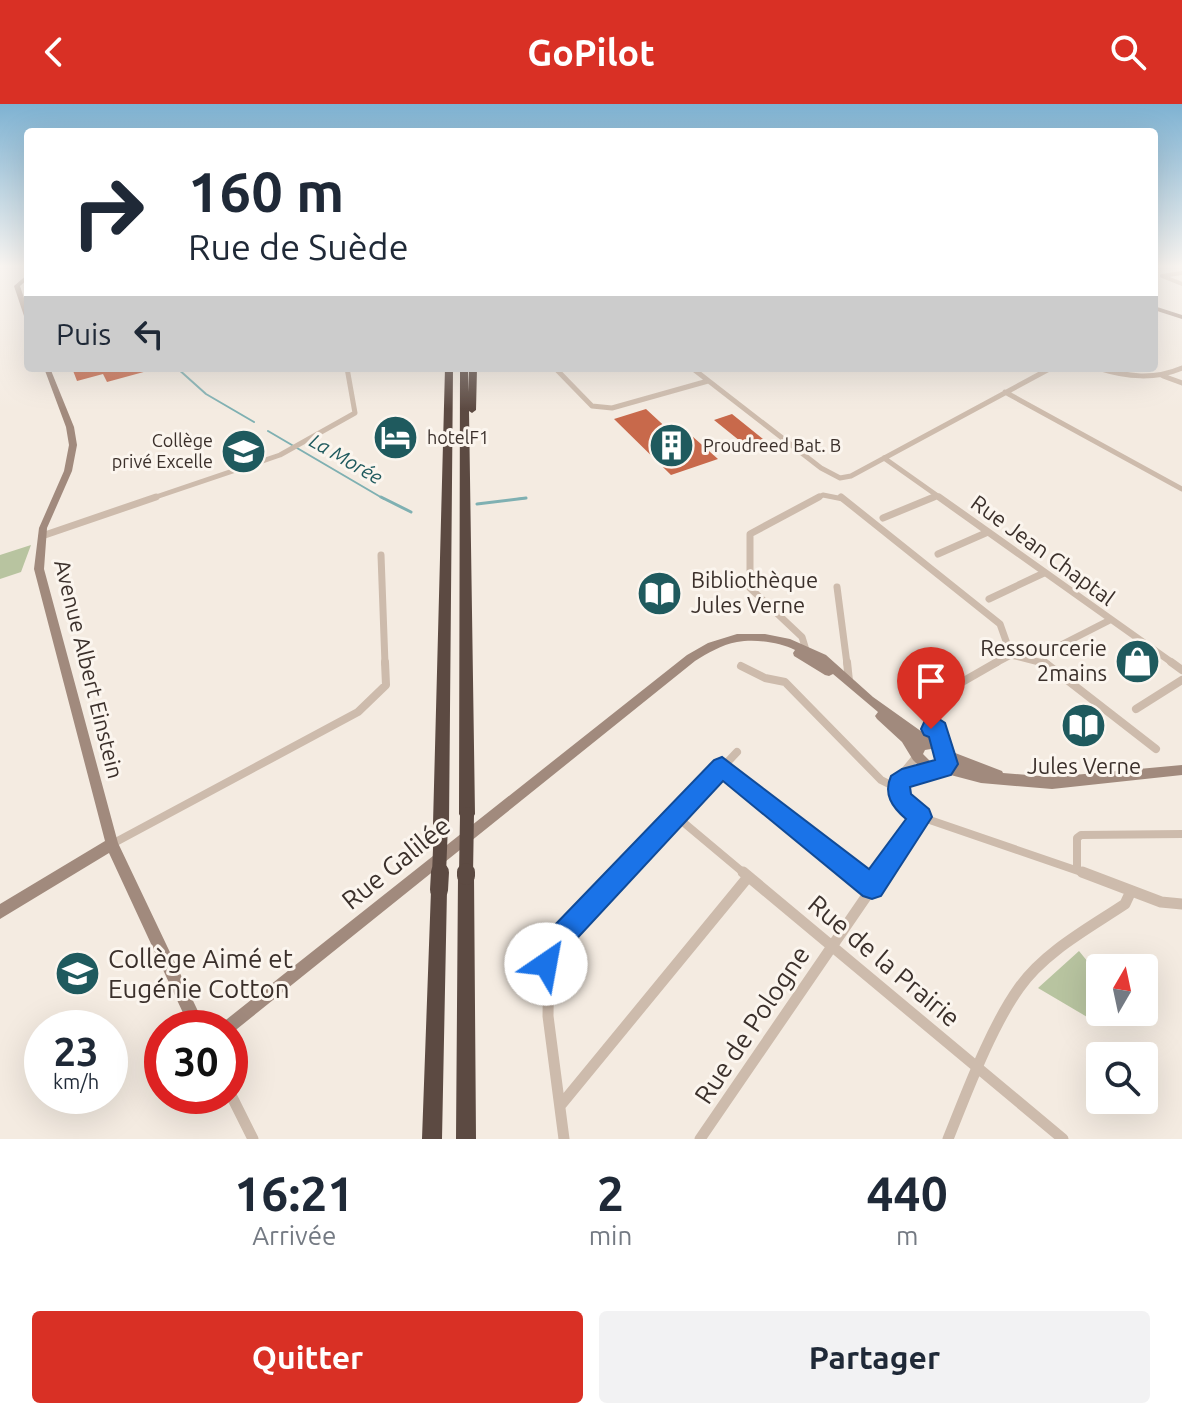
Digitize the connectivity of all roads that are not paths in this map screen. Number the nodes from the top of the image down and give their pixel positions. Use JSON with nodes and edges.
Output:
{"nodes":[{"id":1,"x":1182,"y":368,"type":"edge"},
{"id":2,"x":49,"y":372,"type":"edge"},
{"id":3,"x":348,"y":372,"type":"edge"},
{"id":4,"x":442,"y":372,"type":"edge"},
{"id":5,"x":449,"y":372,"type":"edge"},
{"id":6,"x":464,"y":372,"type":"edge"},
{"id":7,"x":473,"y":372,"type":"edge"},
{"id":8,"x":559,"y":372,"type":"edge"},
{"id":9,"x":697,"y":372,"type":"edge"},
{"id":10,"x":1043,"y":372,"type":"edge"},
{"id":11,"x":1110,"y":372,"type":"edge"},
{"id":12,"x":1163,"y":376,"type":"junction"},
{"id":13,"x":708,"y":381,"type":"junction"},
{"id":14,"x":1182,"y":383,"type":"edge"},
{"id":15,"x":1005,"y":392,"type":"junction"},
{"id":16,"x":448,"y":394,"type":"junction"},
{"id":17,"x":464,"y":426,"type":"junction"},
{"id":18,"x":884,"y":458,"type":"junction"},
{"id":19,"x":1182,"y":489,"type":"edge"},
{"id":20,"x":937,"y":496,"type":"junction"},
{"id":21,"x":883,"y":518,"type":"dead end"},
{"id":22,"x":988,"y":532,"type":"junction"},
{"id":23,"x":42,"y":536,"type":"junction"},
{"id":24,"x":938,"y":554,"type":"dead end"},
{"id":25,"x":381,"y":555,"type":"dead end"},
{"id":26,"x":1044,"y":573,"type":"junction"},
{"id":27,"x":837,"y":587,"type":"dead end"},
{"id":28,"x":989,"y":599,"type":"dead end"},
{"id":29,"x":1110,"y":620,"type":"junction"},
{"id":30,"x":1057,"y":647,"type":"dead end"},
{"id":31,"x":804,"y":652,"type":"junction"},
{"id":32,"x":1011,"y":655,"type":"junction"},
{"id":33,"x":741,"y":666,"type":"dead end"},
{"id":34,"x":1182,"y":670,"type":"edge"},
{"id":35,"x":1182,"y":680,"type":"edge"},
{"id":36,"x":849,"y":681,"type":"junction"},
{"id":37,"x":1136,"y":709,"type":"dead end"},
{"id":38,"x":933,"y":724,"type":"junction"},
{"id":39,"x":928,"y":743,"type":"junction"},
{"id":40,"x":1156,"y":749,"type":"dead end"},
{"id":41,"x":737,"y":752,"type":"dead end"},
{"id":42,"x":945,"y":753,"type":"junction"},
{"id":43,"x":917,"y":755,"type":"junction"},
{"id":44,"x":722,"y":767,"type":"junction"},
{"id":45,"x":938,"y":769,"type":"junction"},
{"id":46,"x":1182,"y":770,"type":"edge"},
{"id":47,"x":1003,"y":777,"type":"junction"},
{"id":48,"x":900,"y":784,"type":"junction"},
{"id":49,"x":677,"y":817,"type":"junction"},
{"id":50,"x":921,"y":817,"type":"junction"},
{"id":51,"x":1182,"y":834,"type":"edge"},
{"id":52,"x":112,"y":844,"type":"junction"},
{"id":53,"x":1077,"y":870,"type":"junction"},
{"id":54,"x":748,"y":877,"type":"junction"},
{"id":55,"x":872,"y":887,"type":"junction"},
{"id":56,"x":1131,"y":891,"type":"junction"},
{"id":57,"x":1182,"y":904,"type":"edge"},
{"id":58,"x":0,"y":912,"type":"edge"},
{"id":59,"x":832,"y":947,"type":"junction"},
{"id":60,"x":190,"y":1010,"type":"edge"},
{"id":61,"x":248,"y":1011,"type":"edge"},
{"id":62,"x":977,"y":1068,"type":"junction"},
{"id":63,"x":560,"y":1106,"type":"junction"},
{"id":64,"x":241,"y":1114,"type":"edge"},
{"id":65,"x":253,"y":1139,"type":"edge"},
{"id":66,"x":432,"y":1139,"type":"edge"},
{"id":67,"x":466,"y":1139,"type":"edge"},
{"id":68,"x":564,"y":1139,"type":"edge"},
{"id":69,"x":700,"y":1139,"type":"edge"},
{"id":70,"x":948,"y":1139,"type":"edge"},
{"id":71,"x":1063,"y":1139,"type":"edge"}],
"edges":[{"from":1,"to":12,"type":"street"},
{"from":2,"to":23,"type":"street","name":"Avenue Albert Einstein"},
{"from":3,"to":23,"type":"street"},
{"from":4,"to":16,"type":"highway"},
{"from":5,"to":16,"type":"highway"},
{"from":6,"to":17,"type":"highway"},
{"from":7,"to":17,"type":"highway"},
{"from":8,"to":13,"type":"street"},
{"from":9,"to":13,"type":"street"},
{"from":10,"to":15,"type":"street"},
{"from":11,"to":12,"type":"street"},
{"from":12,"to":14,"type":"street"},
{"from":13,"to":18,"type":"street"},
{"from":15,"to":18,"type":"street"},
{"from":15,"to":19,"type":"street"},
{"from":16,"to":66,"type":"highway","bridge":true},
{"from":17,"to":67,"type":"highway","bridge":true},
{"from":18,"to":20,"type":"street","name":"Rue Jean Chaptal"},
{"from":20,"to":21,"type":"street"},
{"from":20,"to":22,"type":"street","name":"Rue Jean Chaptal"},
{"from":22,"to":24,"type":"street"},
{"from":22,"to":26,"type":"street","name":"Rue Jean Chaptal"},
{"from":23,"to":52,"type":"street","name":"Avenue Albert Einstein"},
{"from":25,"to":52,"type":"street"},
{"from":26,"to":28,"type":"street"},
{"from":26,"to":29,"type":"street","name":"Rue Jean Chaptal"},
{"from":27,"to":36,"type":"street"},
{"from":29,"to":30,"type":"street"},
{"from":29,"to":34,"type":"street","name":"Rue Jean Chaptal"},
{"from":31,"to":32,"type":"street"},
{"from":31,"to":36,"type":"street"},
{"from":31,"to":43,"type":"street"},
{"from":31,"to":61,"type":"street","name":"Rue Galilée"},
{"from":32,"to":38,"type":"street"},
{"from":32,"to":40,"type":"street"},
{"from":33,"to":48,"type":"street"},
{"from":35,"to":37,"type":"street"},
{"from":36,"to":39,"type":"street"},
{"from":38,"to":39,"type":"street"},
{"from":38,"to":42,"type":"street"},
{"from":39,"to":42,"type":"street"},
{"from":39,"to":43,"type":"street"},
{"from":41,"to":44,"type":"street"},
{"from":42,"to":45,"type":"street"},
{"from":42,"to":47,"type":"street"},
{"from":43,"to":45,"type":"street"},
{"from":43,"to":48,"type":"street"},
{"from":44,"to":49,"type":"street"},
{"from":44,"to":55,"type":"street"},
{"from":45,"to":47,"type":"street"},
{"from":45,"to":48,"type":"street"},
{"from":46,"to":47,"type":"street"},
{"from":48,"to":50,"type":"street"},
{"from":49,"to":54,"type":"street","name":"Rue de la Prairie"},
{"from":49,"to":63,"type":"street"},
{"from":50,"to":53,"type":"street"},
{"from":50,"to":55,"type":"street","name":"Rue de Pologne"},
{"from":51,"to":53,"type":"street"},
{"from":52,"to":58,"type":"street"},
{"from":52,"to":60,"type":"street","name":"Avenue Albert Einstein"},
{"from":53,"to":56,"type":"street"},
{"from":54,"to":59,"type":"street","name":"Rue de la Prairie"},
{"from":54,"to":63,"type":"street"},
{"from":55,"to":59,"type":"street","name":"Rue de Pologne"},
{"from":56,"to":57,"type":"street"},
{"from":56,"to":62,"type":"street"},
{"from":59,"to":62,"type":"street","name":"Rue de la Prairie"},
{"from":59,"to":69,"type":"street","name":"Rue de Pologne"},
{"from":62,"to":70,"type":"street"},
{"from":62,"to":71,"type":"street","name":"Rue de la Prairie"},
{"from":63,"to":68,"type":"street"},
{"from":64,"to":65,"type":"street"}]}
